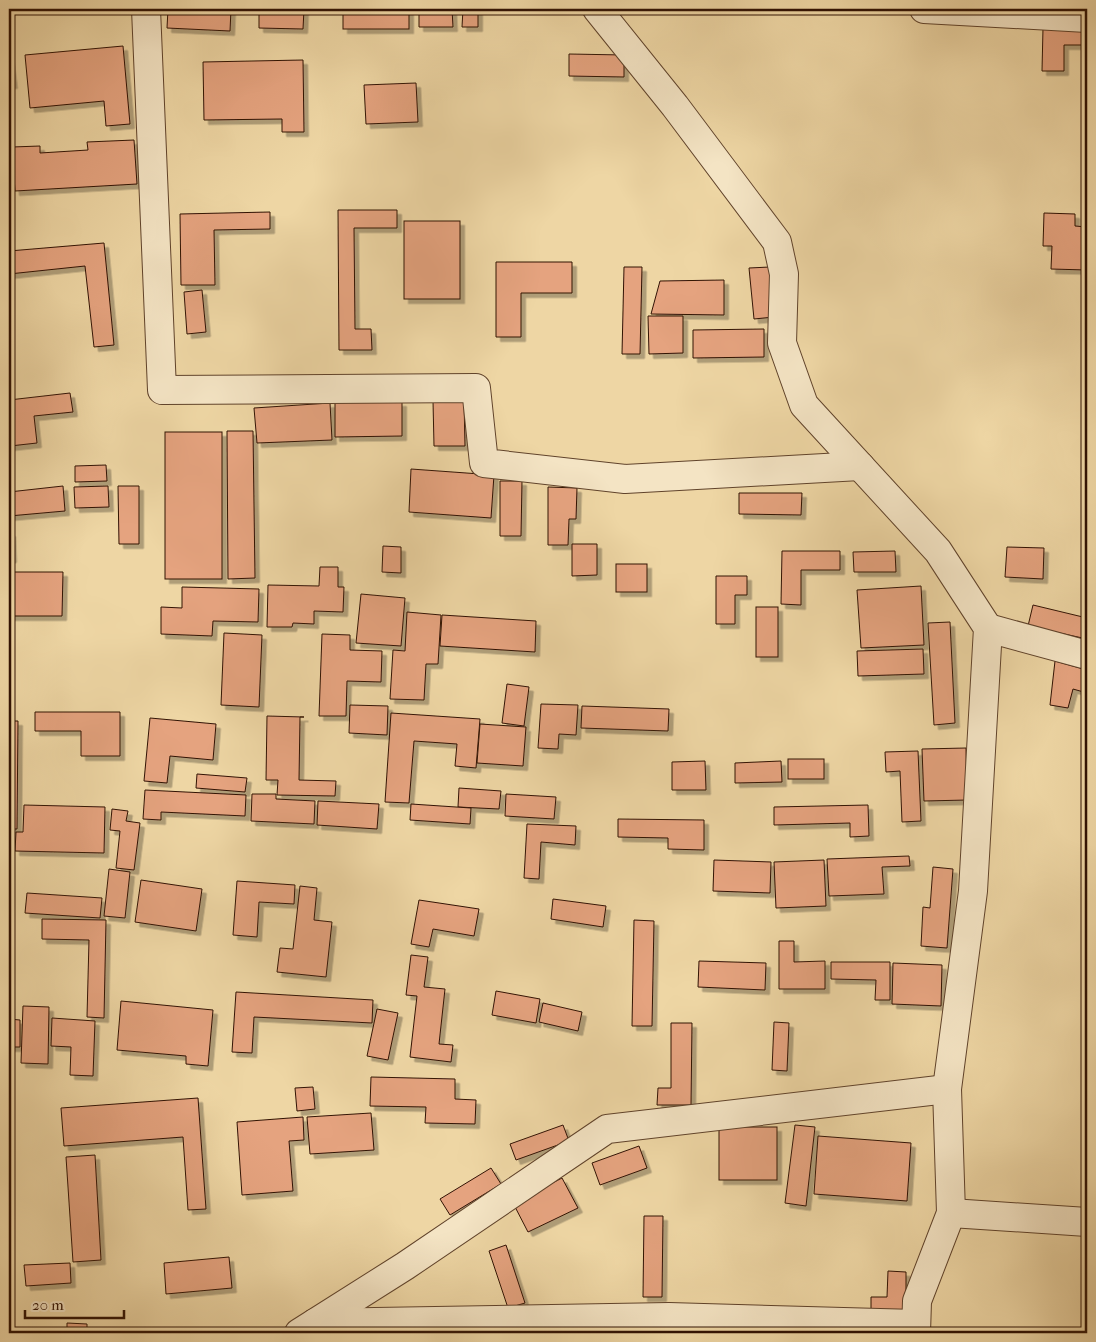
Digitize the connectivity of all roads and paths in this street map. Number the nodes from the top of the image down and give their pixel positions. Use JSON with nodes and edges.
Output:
{"nodes":[{"id":1,"x":146,"y":9,"type":"edge"},
{"id":2,"x":597,"y":9,"type":"edge"},
{"id":3,"x":924,"y":9,"type":"edge"},
{"id":4,"x":1087,"y":18,"type":"edge"},
{"id":5,"x":860,"y":466,"type":"junction"},
{"id":6,"x":988,"y":628,"type":"junction"},
{"id":7,"x":1087,"y":655,"type":"edge"},
{"id":8,"x":947,"y":1089,"type":"junction"},
{"id":9,"x":951,"y":1213,"type":"junction"},
{"id":10,"x":1087,"y":1222,"type":"edge"},
{"id":11,"x":307,"y":1328,"type":"edge"},
{"id":12,"x":916,"y":1329,"type":"edge"}],
"edges":[{"from":1,"to":5,"type":"street"},
{"from":2,"to":5,"type":"street"},
{"from":3,"to":4,"type":"street"},
{"from":5,"to":6,"type":"street"},
{"from":6,"to":7,"type":"street"},
{"from":6,"to":8,"type":"street"},
{"from":8,"to":9,"type":"street"},
{"from":8,"to":11,"type":"street"},
{"from":9,"to":10,"type":"street"},
{"from":9,"to":12,"type":"street"},
{"from":11,"to":12,"type":"street"}]}
